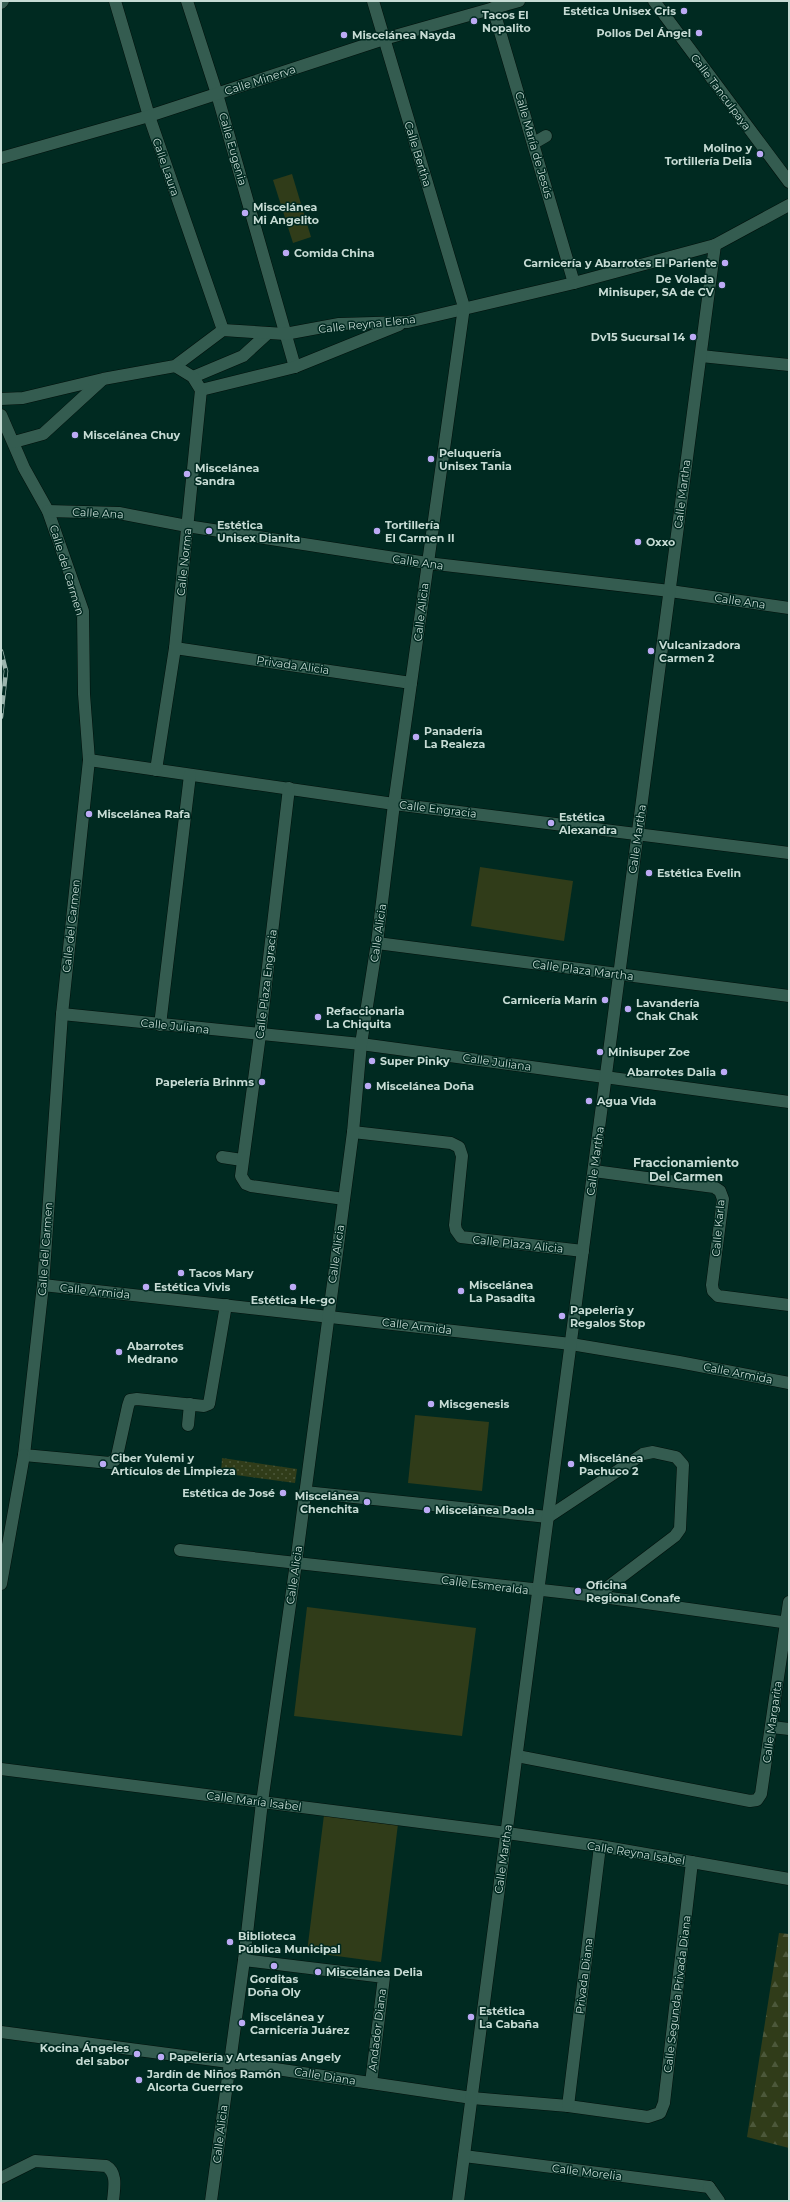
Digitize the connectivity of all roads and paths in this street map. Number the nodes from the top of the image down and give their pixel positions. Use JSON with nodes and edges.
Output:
{"nodes":[{"id":1,"x":115,"y":1,"type":"edge"},
{"id":2,"x":187,"y":1,"type":"edge"},
{"id":3,"x":373,"y":1,"type":"edge"},
{"id":4,"x":519,"y":1,"type":"edge"},
{"id":5,"x":654,"y":1,"type":"edge"},
{"id":6,"x":493,"y":8,"type":"junction"},
{"id":7,"x":384,"y":39,"type":"junction"},
{"id":8,"x":217,"y":94,"type":"junction"},
{"id":9,"x":149,"y":116,"type":"junction"},
{"id":10,"x":546,"y":136,"type":"dead end"},
{"id":11,"x":534,"y":143,"type":"junction"},
{"id":12,"x":1,"y":158,"type":"edge"},
{"id":13,"x":789,"y":182,"type":"edge"},
{"id":14,"x":789,"y":205,"type":"edge"},
{"id":15,"x":715,"y":245,"type":"junction"},
{"id":16,"x":574,"y":283,"type":"junction"},
{"id":17,"x":464,"y":307,"type":"junction"},
{"id":18,"x":408,"y":322,"type":"junction"},
{"id":19,"x":223,"y":330,"type":"junction"},
{"id":20,"x":268,"y":333,"type":"junction"},
{"id":21,"x":285,"y":334,"type":"junction"},
{"id":22,"x":701,"y":356,"type":"junction"},
{"id":23,"x":789,"y":365,"type":"edge"},
{"id":24,"x":175,"y":366,"type":"junction"},
{"id":25,"x":295,"y":367,"type":"junction"},
{"id":26,"x":193,"y":377,"type":"junction"},
{"id":27,"x":103,"y":380,"type":"junction"},
{"id":28,"x":201,"y":390,"type":"junction"},
{"id":29,"x":1,"y":399,"type":"edge"},
{"id":30,"x":1,"y":415,"type":"edge"},
{"id":31,"x":14,"y":442,"type":"junction"},
{"id":32,"x":48,"y":511,"type":"junction"},
{"id":33,"x":187,"y":526,"type":"junction"},
{"id":34,"x":427,"y":563,"type":"junction"},
{"id":35,"x":670,"y":591,"type":"junction"},
{"id":36,"x":789,"y":608,"type":"edge"},
{"id":37,"x":175,"y":648,"type":"junction"},
{"id":38,"x":411,"y":683,"type":"junction"},
{"id":39,"x":89,"y":760,"type":"junction"},
{"id":40,"x":156,"y":770,"type":"junction"},
{"id":41,"x":190,"y":775,"type":"junction"},
{"id":42,"x":289,"y":788,"type":"junction"},
{"id":43,"x":394,"y":804,"type":"junction"},
{"id":44,"x":638,"y":834,"type":"junction"},
{"id":45,"x":789,"y":853,"type":"edge"},
{"id":46,"x":377,"y":943,"type":"junction"},
{"id":47,"x":619,"y":975,"type":"junction"},
{"id":48,"x":789,"y":996,"type":"edge"},
{"id":49,"x":62,"y":1014,"type":"junction"},
{"id":50,"x":160,"y":1025,"type":"junction"},
{"id":51,"x":260,"y":1035,"type":"junction"},
{"id":52,"x":361,"y":1044,"type":"junction"},
{"id":53,"x":606,"y":1077,"type":"junction"},
{"id":54,"x":789,"y":1102,"type":"edge"},
{"id":55,"x":353,"y":1132,"type":"junction"},
{"id":56,"x":222,"y":1157,"type":"dead end"},
{"id":57,"x":242,"y":1160,"type":"junction"},
{"id":58,"x":594,"y":1171,"type":"junction"},
{"id":59,"x":344,"y":1199,"type":"junction"},
{"id":60,"x":583,"y":1251,"type":"junction"},
{"id":61,"x":43,"y":1285,"type":"junction"},
{"id":62,"x":226,"y":1305,"type":"junction"},
{"id":63,"x":789,"y":1305,"type":"edge"},
{"id":64,"x":328,"y":1316,"type":"junction"},
{"id":65,"x":571,"y":1344,"type":"junction"},
{"id":66,"x":789,"y":1383,"type":"edge"},
{"id":67,"x":190,"y":1404,"type":"junction"},
{"id":68,"x":188,"y":1425,"type":"dead end"},
{"id":69,"x":24,"y":1454,"type":"junction"},
{"id":70,"x":305,"y":1492,"type":"junction"},
{"id":71,"x":548,"y":1517,"type":"junction"},
{"id":72,"x":180,"y":1550,"type":"dead end"},
{"id":73,"x":296,"y":1563,"type":"junction"},
{"id":74,"x":1,"y":1584,"type":"edge"},
{"id":75,"x":538,"y":1591,"type":"junction"},
{"id":76,"x":596,"y":1596,"type":"junction"},
{"id":77,"x":789,"y":1602,"type":"edge"},
{"id":78,"x":788,"y":1623,"type":"edge"},
{"id":79,"x":772,"y":1727,"type":"junction"},
{"id":80,"x":789,"y":1728,"type":"edge"},
{"id":81,"x":517,"y":1756,"type":"junction"},
{"id":82,"x":1,"y":1769,"type":"edge"},
{"id":83,"x":262,"y":1802,"type":"junction"},
{"id":84,"x":507,"y":1833,"type":"junction"},
{"id":85,"x":600,"y":1846,"type":"junction"},
{"id":86,"x":692,"y":1862,"type":"junction"},
{"id":87,"x":789,"y":1879,"type":"edge"},
{"id":88,"x":244,"y":1960,"type":"junction"},
{"id":89,"x":1,"y":2032,"type":"edge"},
{"id":90,"x":229,"y":2062,"type":"junction"},
{"id":91,"x":371,"y":2083,"type":"junction"},
{"id":92,"x":472,"y":2098,"type":"junction"},
{"id":93,"x":568,"y":2106,"type":"junction"},
{"id":94,"x":648,"y":2117,"type":"joint"},
{"id":95,"x":464,"y":2156,"type":"junction"},
{"id":96,"x":1,"y":2178,"type":"edge"},
{"id":97,"x":710,"y":2187,"type":"junction"},
{"id":98,"x":113,"y":2201,"type":"edge"},
{"id":99,"x":211,"y":2201,"type":"edge"},
{"id":100,"x":458,"y":2201,"type":"edge"},
{"id":101,"x":708,"y":2201,"type":"edge"},
{"id":102,"x":719,"y":2201,"type":"edge"}],
"edges":[{"from":1,"to":9,"type":"street","name":"Calle Laura"},
{"from":2,"to":8,"type":"street","name":"Calle Eugenia"},
{"from":3,"to":7,"type":"street","name":"Calle Bertha"},
{"from":4,"to":6,"type":"street","name":"Calle Minerva"},
{"from":5,"to":13,"type":"street","name":"Calle Tanculpaya"},
{"from":6,"to":7,"type":"street","name":"Calle Minerva"},
{"from":6,"to":11,"type":"street","name":"Calle María de Jesús"},
{"from":7,"to":8,"type":"street","name":"Calle Minerva"},
{"from":7,"to":17,"type":"street","name":"Calle Bertha"},
{"from":8,"to":9,"type":"street","name":"Calle Minerva"},
{"from":8,"to":21,"type":"street","name":"Calle Eugenia"},
{"from":9,"to":12,"type":"street","name":"Calle Minerva"},
{"from":9,"to":19,"type":"street","name":"Calle Laura"},
{"from":10,"to":11,"type":"street"},
{"from":11,"to":16,"type":"street","name":"Calle María de Jesús"},
{"from":14,"to":15,"type":"street"},
{"from":15,"to":16,"type":"street","name":"Calle Reyna Elena"},
{"from":15,"to":22,"type":"street","name":"Calle Martha"},
{"from":16,"to":17,"type":"street","name":"Calle Reyna Elena"},
{"from":17,"to":18,"type":"street","name":"Calle Reyna Elena"},
{"from":17,"to":34,"type":"street","name":"Calle Alicia"},
{"from":18,"to":21,"type":"street","name":"Calle Reyna Elena"},
{"from":18,"to":25,"type":"street"},
{"from":19,"to":20,"type":"street","name":"Calle Reyna Elena"},
{"from":19,"to":24,"type":"street"},
{"from":20,"to":21,"type":"street","name":"Calle Reyna Elena"},
{"from":20,"to":26,"type":"street"},
{"from":21,"to":25,"type":"street","name":"Calle Eugenia"},
{"from":22,"to":23,"type":"street"},
{"from":22,"to":35,"type":"street","name":"Calle Martha"},
{"from":24,"to":26,"type":"street"},
{"from":24,"to":27,"type":"street"},
{"from":25,"to":28,"type":"street"},
{"from":26,"to":28,"type":"street"},
{"from":27,"to":29,"type":"street"},
{"from":27,"to":31,"type":"street"},
{"from":28,"to":33,"type":"street","name":"Calle Norma"},
{"from":30,"to":31,"type":"street","name":"Calle del Carmen"},
{"from":31,"to":32,"type":"street","name":"Calle del Carmen"},
{"from":32,"to":33,"type":"street","name":"Calle Ana"},
{"from":32,"to":39,"type":"street","name":"Calle del Carmen"},
{"from":33,"to":34,"type":"street","name":"Calle Ana"},
{"from":33,"to":37,"type":"street","name":"Calle Norma"},
{"from":34,"to":35,"type":"street","name":"Calle Ana"},
{"from":34,"to":38,"type":"street","name":"Calle Alicia"},
{"from":35,"to":36,"type":"street","name":"Calle Ana"},
{"from":35,"to":44,"type":"street","name":"Calle Martha"},
{"from":37,"to":38,"type":"street","name":"Privada Alicia"},
{"from":37,"to":40,"type":"street","name":"Calle Norma"},
{"from":38,"to":43,"type":"street","name":"Calle Alicia"},
{"from":39,"to":40,"type":"street","name":"Calle Engracia"},
{"from":39,"to":49,"type":"street","name":"Calle del Carmen"},
{"from":40,"to":41,"type":"street","name":"Calle Engracia"},
{"from":41,"to":42,"type":"street","name":"Calle Engracia"},
{"from":41,"to":50,"type":"street"},
{"from":42,"to":43,"type":"street","name":"Calle Engracia"},
{"from":42,"to":51,"type":"street","name":"Calle Plaza Engracia"},
{"from":43,"to":44,"type":"street","name":"Calle Engracia"},
{"from":43,"to":46,"type":"street","name":"Calle Alicia"},
{"from":44,"to":45,"type":"street","name":"Calle Engracia"},
{"from":44,"to":47,"type":"street","name":"Calle Martha"},
{"from":46,"to":47,"type":"street","name":"Calle Plaza Martha"},
{"from":46,"to":52,"type":"street","name":"Calle Alicia"},
{"from":47,"to":48,"type":"street","name":"Calle Plaza Martha"},
{"from":47,"to":53,"type":"street","name":"Calle Martha"},
{"from":49,"to":50,"type":"street","name":"Calle Juliana"},
{"from":49,"to":61,"type":"street","name":"Calle del Carmen"},
{"from":50,"to":51,"type":"street","name":"Calle Juliana"},
{"from":51,"to":52,"type":"street","name":"Calle Juliana"},
{"from":51,"to":57,"type":"street","name":"Calle Plaza Engracia"},
{"from":52,"to":53,"type":"street","name":"Calle Juliana"},
{"from":52,"to":55,"type":"street","name":"Calle Alicia"},
{"from":53,"to":54,"type":"street","name":"Calle Juliana"},
{"from":53,"to":58,"type":"street","name":"Calle Martha"},
{"from":55,"to":59,"type":"street","name":"Calle Alicia"},
{"from":55,"to":60,"type":"street","name":"Calle Plaza Alicia"},
{"from":56,"to":57,"type":"street"},
{"from":57,"to":59,"type":"street","name":"Calle Plaza Engracia"},
{"from":58,"to":60,"type":"street","name":"Calle Martha"},
{"from":58,"to":63,"type":"street","name":"Calle Karla"},
{"from":59,"to":64,"type":"street","name":"Calle Alicia"},
{"from":60,"to":65,"type":"street","name":"Calle Martha"},
{"from":61,"to":62,"type":"street","name":"Calle Armida"},
{"from":61,"to":69,"type":"street","name":"Calle del Carmen"},
{"from":62,"to":64,"type":"street","name":"Calle Armida"},
{"from":62,"to":67,"type":"street"},
{"from":64,"to":65,"type":"street","name":"Calle Armida"},
{"from":64,"to":70,"type":"street","name":"Calle Alicia"},
{"from":65,"to":66,"type":"street","name":"Calle Armida"},
{"from":65,"to":71,"type":"street","name":"Calle Martha"},
{"from":67,"to":68,"type":"street"},
{"from":67,"to":69,"type":"street"},
{"from":69,"to":74,"type":"street","name":"Calle del Carmen"},
{"from":70,"to":71,"type":"street"},
{"from":70,"to":73,"type":"street","name":"Calle Alicia"},
{"from":71,"to":75,"type":"street","name":"Calle Martha"},
{"from":71,"to":76,"type":"street"},
{"from":72,"to":73,"type":"street","name":"Calle Esmeralda"},
{"from":73,"to":75,"type":"street","name":"Calle Esmeralda"},
{"from":73,"to":83,"type":"street","name":"Calle Alicia"},
{"from":75,"to":76,"type":"street","name":"Calle Esmeralda"},
{"from":75,"to":81,"type":"street","name":"Calle Martha"},
{"from":76,"to":78,"type":"street","name":"Calle Esmeralda"},
{"from":77,"to":78,"type":"street","name":"Calle Margarita"},
{"from":78,"to":79,"type":"street","name":"Calle Margarita"},
{"from":79,"to":80,"type":"street"},
{"from":79,"to":81,"type":"street","name":"Calle Margarita"},
{"from":81,"to":84,"type":"street","name":"Calle Martha"},
{"from":82,"to":83,"type":"street","name":"Calle María Isabel"},
{"from":83,"to":84,"type":"street","name":"Calle María Isabel"},
{"from":83,"to":88,"type":"street","name":"Calle Alicia"},
{"from":84,"to":85,"type":"street","name":"Calle Reyna Isabel"},
{"from":84,"to":92,"type":"street","name":"Calle Martha"},
{"from":85,"to":86,"type":"street","name":"Calle Reyna Isabel"},
{"from":85,"to":93,"type":"street","name":"Privada Diana"},
{"from":86,"to":87,"type":"street","name":"Calle Reyna Isabel"},
{"from":86,"to":94,"type":"street","name":"Calle Segunda Privada Diana"},
{"from":88,"to":90,"type":"street","name":"Calle Alicia"},
{"from":88,"to":91,"type":"street","name":"Andador Diana"},
{"from":89,"to":90,"type":"street","name":"Calle Diana"},
{"from":90,"to":91,"type":"street","name":"Calle Diana"},
{"from":90,"to":99,"type":"street","name":"Calle Alicia"},
{"from":91,"to":92,"type":"street","name":"Calle Diana"},
{"from":92,"to":93,"type":"street","name":"Calle Diana"},
{"from":92,"to":95,"type":"street","name":"Calle Martha"},
{"from":93,"to":94,"type":"street","name":"Calle Diana"},
{"from":95,"to":97,"type":"street","name":"Calle Morelia"},
{"from":95,"to":100,"type":"street","name":"Calle Martha"},
{"from":96,"to":98,"type":"street"},
{"from":97,"to":101,"type":"street"},
{"from":97,"to":102,"type":"street"}]}
